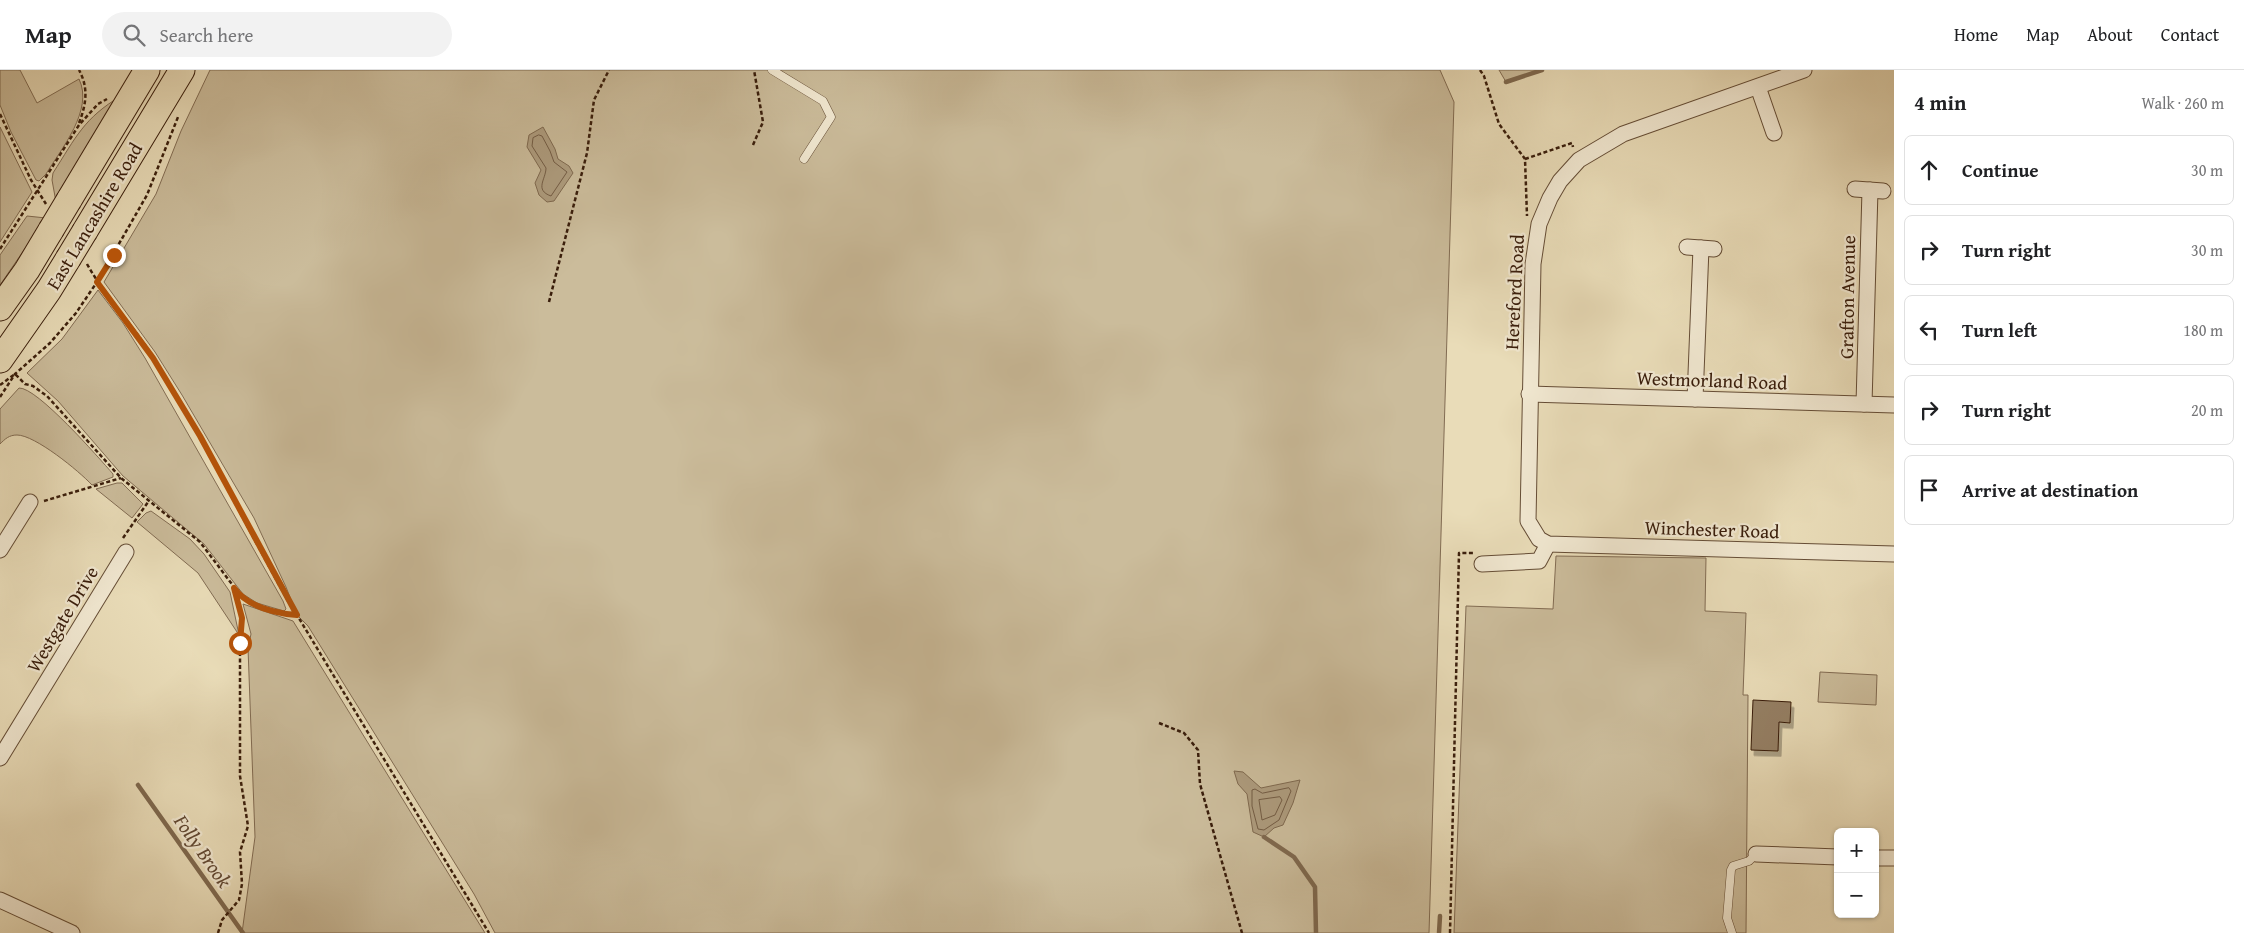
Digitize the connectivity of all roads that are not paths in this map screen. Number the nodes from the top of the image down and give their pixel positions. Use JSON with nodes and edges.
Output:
{"nodes":[{"id":1,"x":147,"y":70,"type":"edge"},
{"id":2,"x":182,"y":70,"type":"edge"},
{"id":3,"x":772,"y":70,"type":"edge"},
{"id":4,"x":1804,"y":70,"type":"edge"},
{"id":5,"x":1758,"y":87,"type":"junction"},
{"id":6,"x":1774,"y":133,"type":"dead end"},
{"id":7,"x":804,"y":159,"type":"dead end"},
{"id":8,"x":1869,"y":190,"type":"dead end"},
{"id":9,"x":1701,"y":248,"type":"dead end"},
{"id":10,"x":0,"y":308,"type":"edge"},
{"id":11,"x":8,"y":367,"type":"edge"},
{"id":12,"x":1529,"y":394,"type":"junction"},
{"id":13,"x":1695,"y":400,"type":"junction"},
{"id":14,"x":1864,"y":404,"type":"junction"},
{"id":15,"x":1894,"y":405,"type":"edge"},
{"id":16,"x":30,"y":502,"type":"road end"},
{"id":17,"x":1548,"y":544,"type":"junction"},
{"id":18,"x":0,"y":550,"type":"edge"},
{"id":19,"x":126,"y":552,"type":"road end"},
{"id":20,"x":1894,"y":554,"type":"edge"},
{"id":21,"x":1480,"y":558,"type":"road end"},
{"id":22,"x":0,"y":758,"type":"edge"},
{"id":23,"x":1756,"y":854,"type":"joint"},
{"id":24,"x":1834,"y":857,"type":"edge"},
{"id":25,"x":1879,"y":858,"type":"edge"},
{"id":26,"x":1894,"y":858,"type":"edge"},
{"id":27,"x":0,"y":900,"type":"edge"},
{"id":28,"x":72,"y":933,"type":"edge"},
{"id":29,"x":1732,"y":933,"type":"edge"}],
"edges":[{"from":1,"to":10,"type":"highway","name":"East Lancashire Road","bridge":true},
{"from":2,"to":11,"type":"highway","name":"East Lancashire Road","bridge":true},
{"from":3,"to":7,"type":"lane"},
{"from":4,"to":5,"type":"street","name":"Hereford Road"},
{"from":5,"to":6,"type":"street"},
{"from":5,"to":12,"type":"street","name":"Hereford Road"},
{"from":8,"to":14,"type":"street","name":"Grafton Avenue"},
{"from":9,"to":13,"type":"street"},
{"from":12,"to":13,"type":"street","name":"Westmorland Road"},
{"from":12,"to":17,"type":"street","name":"Hereford Road"},
{"from":13,"to":14,"type":"street","name":"Westmorland Road"},
{"from":14,"to":15,"type":"street","name":"Westmorland Road"},
{"from":16,"to":18,"type":"street"},
{"from":17,"to":20,"type":"street","name":"Winchester Road"},
{"from":17,"to":21,"type":"street"},
{"from":19,"to":22,"type":"street","name":"Westgate Drive"},
{"from":23,"to":24,"type":"street"},
{"from":23,"to":29,"type":"lane"},
{"from":25,"to":26,"type":"street"},
{"from":27,"to":28,"type":"street"}]}
